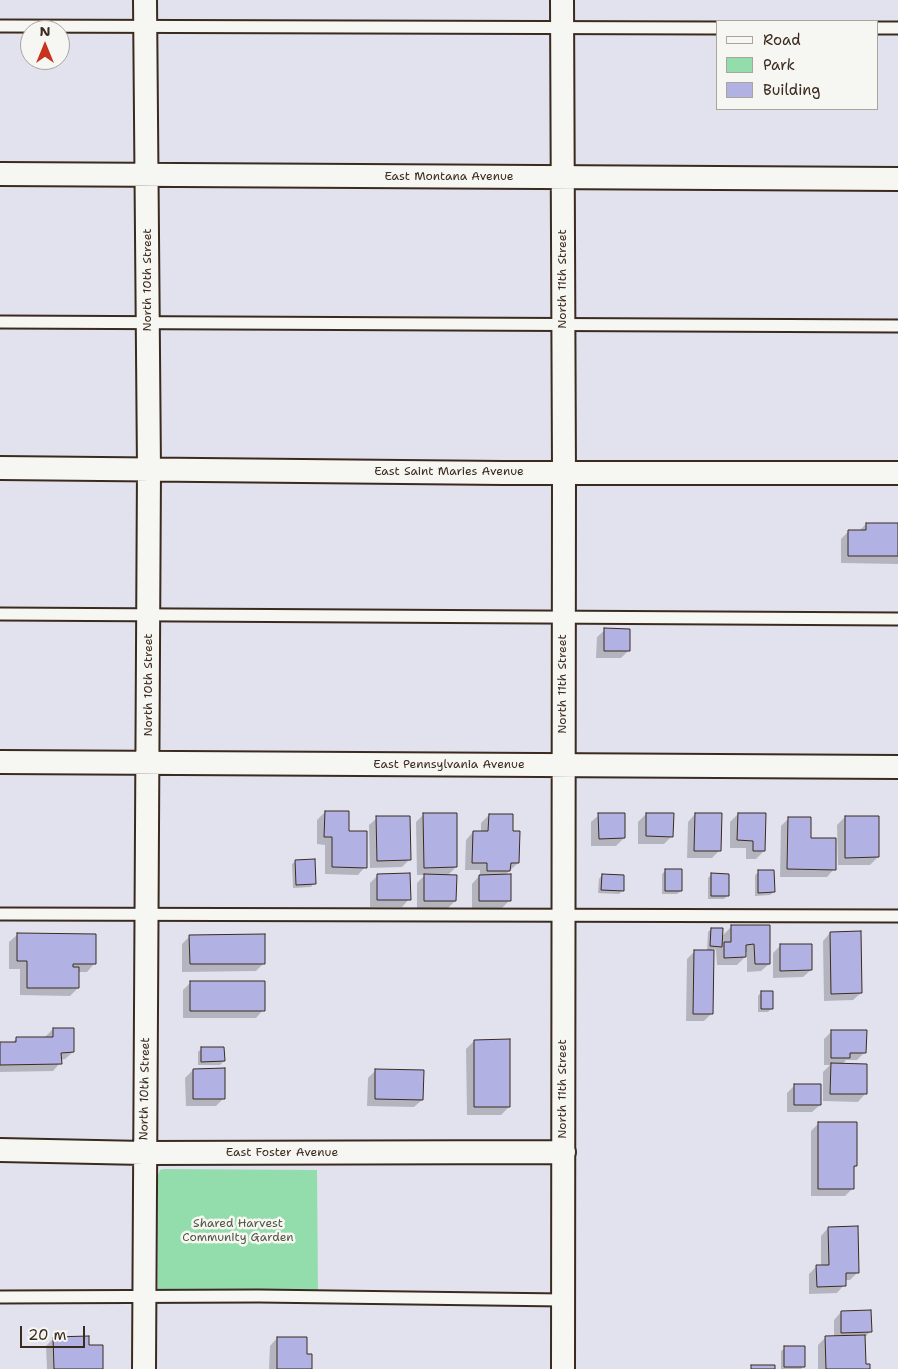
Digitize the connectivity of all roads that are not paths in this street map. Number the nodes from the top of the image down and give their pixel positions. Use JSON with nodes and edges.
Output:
{"nodes":[{"id":1,"x":145,"y":0,"type":"edge"},
{"id":2,"x":562,"y":0,"type":"edge"},
{"id":3,"x":0,"y":26,"type":"edge"},
{"id":4,"x":146,"y":26,"type":"junction"},
{"id":5,"x":562,"y":27,"type":"junction"},
{"id":6,"x":716,"y":28,"type":"edge"},
{"id":7,"x":878,"y":28,"type":"edge"},
{"id":8,"x":898,"y":28,"type":"edge"},
{"id":9,"x":0,"y":174,"type":"edge"},
{"id":10,"x":147,"y":176,"type":"junction"},
{"id":11,"x":563,"y":178,"type":"junction"},
{"id":12,"x":898,"y":180,"type":"edge"},
{"id":13,"x":0,"y":322,"type":"edge"},
{"id":14,"x":148,"y":323,"type":"junction"},
{"id":15,"x":564,"y":324,"type":"junction"},
{"id":16,"x":898,"y":326,"type":"edge"},
{"id":17,"x":0,"y":468,"type":"edge"},
{"id":18,"x":149,"y":469,"type":"junction"},
{"id":19,"x":564,"y":473,"type":"junction"},
{"id":20,"x":898,"y":473,"type":"edge"},
{"id":21,"x":0,"y":614,"type":"edge"},
{"id":22,"x":149,"y":615,"type":"junction"},
{"id":23,"x":564,"y":617,"type":"junction"},
{"id":24,"x":898,"y":619,"type":"edge"},
{"id":25,"x":0,"y":762,"type":"edge"},
{"id":26,"x":148,"y":763,"type":"junction"},
{"id":27,"x":563,"y":765,"type":"junction"},
{"id":28,"x":898,"y":767,"type":"edge"},
{"id":29,"x":0,"y":914,"type":"edge"},
{"id":30,"x":148,"y":915,"type":"junction"},
{"id":31,"x":563,"y":915,"type":"junction"},
{"id":32,"x":898,"y":916,"type":"edge"},
{"id":33,"x":0,"y":1150,"type":"edge"},
{"id":34,"x":564,"y":1152,"type":"junction"},
{"id":35,"x":144,"y":1153,"type":"junction"},
{"id":36,"x":0,"y":1298,"type":"edge"},
{"id":37,"x":144,"y":1298,"type":"junction"},
{"id":38,"x":563,"y":1300,"type":"junction"},
{"id":39,"x":144,"y":1369,"type":"edge"},
{"id":40,"x":563,"y":1369,"type":"edge"}],
"edges":[{"from":1,"to":4,"type":"street","name":"North 10th Street"},
{"from":2,"to":5,"type":"street","name":"North 11th Street"},
{"from":3,"to":4,"type":"lane"},
{"from":4,"to":5,"type":"lane"},
{"from":4,"to":10,"type":"street","name":"North 10th Street"},
{"from":5,"to":6,"type":"lane"},
{"from":5,"to":11,"type":"street","name":"North 11th Street"},
{"from":7,"to":8,"type":"lane"},
{"from":9,"to":10,"type":"street","name":"East Montana Avenue"},
{"from":10,"to":11,"type":"street","name":"East Montana Avenue"},
{"from":10,"to":14,"type":"street","name":"North 10th Street"},
{"from":11,"to":12,"type":"street","name":"East Montana Avenue"},
{"from":11,"to":15,"type":"street","name":"North 11th Street"},
{"from":13,"to":14,"type":"lane"},
{"from":14,"to":15,"type":"lane"},
{"from":14,"to":18,"type":"street","name":"North 10th Street"},
{"from":15,"to":16,"type":"lane"},
{"from":15,"to":19,"type":"street","name":"North 11th Street"},
{"from":17,"to":18,"type":"street","name":"East Saint Maries Avenue"},
{"from":18,"to":19,"type":"street","name":"East Saint Maries Avenue"},
{"from":18,"to":22,"type":"street","name":"North 10th Street"},
{"from":19,"to":20,"type":"street","name":"East Saint Maries Avenue"},
{"from":19,"to":23,"type":"street","name":"North 11th Street"},
{"from":21,"to":22,"type":"lane"},
{"from":22,"to":23,"type":"lane"},
{"from":22,"to":26,"type":"street","name":"North 10th Street"},
{"from":23,"to":24,"type":"lane"},
{"from":23,"to":27,"type":"street","name":"North 11th Street"},
{"from":25,"to":26,"type":"street","name":"East Pennsylvania Avenue"},
{"from":26,"to":27,"type":"street","name":"East Pennsylvania Avenue"},
{"from":26,"to":30,"type":"street","name":"North 10th Street"},
{"from":27,"to":28,"type":"street","name":"East Pennsylvania Avenue"},
{"from":27,"to":31,"type":"street","name":"North 11th Street"},
{"from":29,"to":30,"type":"lane"},
{"from":30,"to":31,"type":"lane"},
{"from":30,"to":35,"type":"street","name":"North 10th Street"},
{"from":31,"to":32,"type":"lane"},
{"from":31,"to":34,"type":"street","name":"North 11th Street"},
{"from":33,"to":35,"type":"street","name":"East Foster Avenue"},
{"from":34,"to":35,"type":"street","name":"East Foster Avenue"},
{"from":34,"to":38,"type":"street","name":"North 11th Street"},
{"from":35,"to":37,"type":"street","name":"North 10th Street"},
{"from":36,"to":37,"type":"lane"},
{"from":37,"to":38,"type":"lane"},
{"from":37,"to":39,"type":"street","name":"North 10th Street"},
{"from":38,"to":40,"type":"street","name":"North 11th Street"}]}
